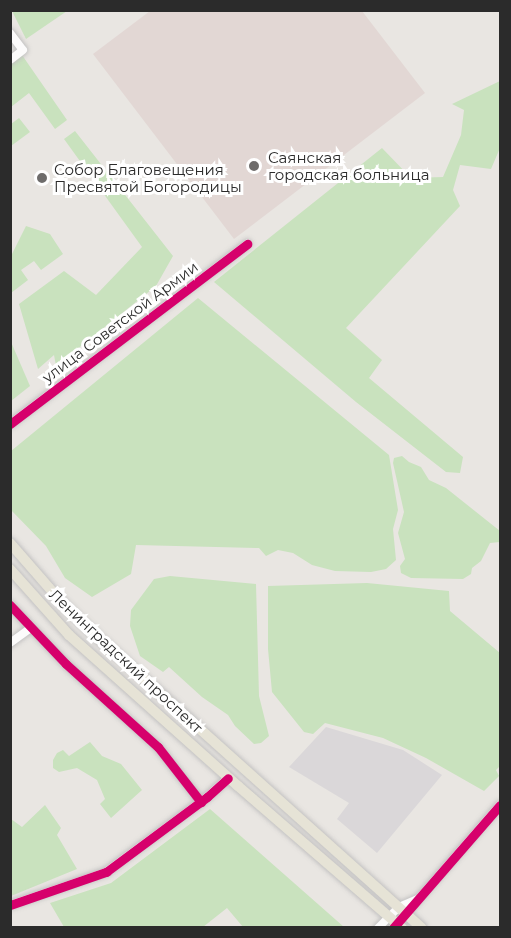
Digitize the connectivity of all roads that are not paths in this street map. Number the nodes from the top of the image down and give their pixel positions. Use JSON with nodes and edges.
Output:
{"nodes":[{"id":1,"x":10,"y":33,"type":"edge"},
{"id":2,"x":10,"y":60,"type":"edge"},
{"id":3,"x":247,"y":244,"type":"dead end"},
{"id":4,"x":10,"y":424,"type":"edge"},
{"id":5,"x":10,"y":543,"type":"edge"},
{"id":6,"x":10,"y":569,"type":"edge"},
{"id":7,"x":10,"y":605,"type":"edge"},
{"id":8,"x":31,"y":628,"type":"junction"},
{"id":9,"x":10,"y":643,"type":"edge"},
{"id":10,"x":248,"y":774,"type":"junction"},
{"id":11,"x":228,"y":778,"type":"junction"},
{"id":12,"x":238,"y":786,"type":"junction"},
{"id":13,"x":201,"y":802,"type":"junction"},
{"id":14,"x":501,"y":805,"type":"edge"},
{"id":15,"x":10,"y":905,"type":"edge"},
{"id":16,"x":402,"y":910,"type":"junction"},
{"id":17,"x":395,"y":923,"type":"edge"},
{"id":18,"x":378,"y":927,"type":"edge"},
{"id":19,"x":422,"y":927,"type":"edge"}],
"edges":[{"from":1,"to":2,"type":"street"},
{"from":3,"to":4,"type":"street","name":"улица Советской Армии"},
{"from":5,"to":10,"type":"main road","name":"Ленинградский проспект"},
{"from":6,"to":11,"type":"main road","name":"Ленинградский проспект"},
{"from":7,"to":8,"type":"street"},
{"from":8,"to":9,"type":"street"},
{"from":8,"to":13,"type":"street"},
{"from":10,"to":12,"type":"main road"},
{"from":10,"to":16,"type":"main road","name":"Ленинградский проспект"},
{"from":11,"to":12,"type":"main road","name":"Ленинградский проспект"},
{"from":11,"to":13,"type":"street"},
{"from":12,"to":17,"type":"main road","name":"Ленинградский проспект"},
{"from":13,"to":15,"type":"street"},
{"from":14,"to":16,"type":"street"},
{"from":16,"to":17,"type":"street"},
{"from":16,"to":19,"type":"main road","name":"Ленинградский проспект"},
{"from":17,"to":18,"type":"street"}]}
